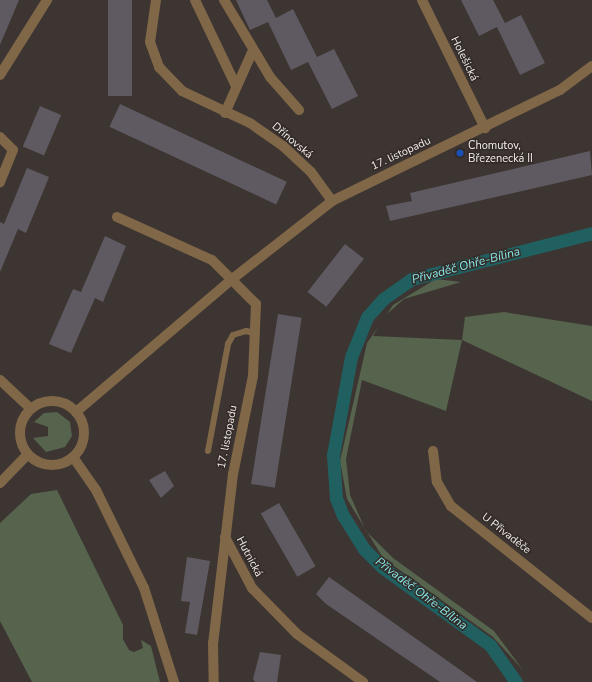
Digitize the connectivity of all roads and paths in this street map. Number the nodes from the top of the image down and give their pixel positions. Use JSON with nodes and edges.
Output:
{"nodes":[{"id":1,"x":47,"y":0,"type":"edge"},
{"id":2,"x":156,"y":0,"type":"edge"},
{"id":3,"x":195,"y":0,"type":"edge"},
{"id":4,"x":224,"y":0,"type":"edge"},
{"id":5,"x":422,"y":0,"type":"edge"},
{"id":6,"x":252,"y":50,"type":"junction"},
{"id":7,"x":592,"y":66,"type":"edge"},
{"id":8,"x":0,"y":75,"type":"edge"},
{"id":9,"x":236,"y":86,"type":"junction"},
{"id":10,"x":299,"y":110,"type":"dead end"},
{"id":11,"x":225,"y":113,"type":"junction"},
{"id":12,"x":485,"y":128,"type":"junction"},
{"id":13,"x":0,"y":137,"type":"edge"},
{"id":14,"x":0,"y":183,"type":"edge"},
{"id":15,"x":332,"y":201,"type":"junction"},
{"id":16,"x":117,"y":217,"type":"dead end"},
{"id":17,"x":231,"y":280,"type":"junction"},
{"id":18,"x":257,"y":334,"type":"junction"},
{"id":19,"x":0,"y":380,"type":"edge"},
{"id":20,"x":31,"y":409,"type":"junction"},
{"id":21,"x":76,"y":412,"type":"junction"},
{"id":22,"x":208,"y":451,"type":"dead end"},
{"id":23,"x":433,"y":451,"type":"dead end"},
{"id":24,"x":28,"y":454,"type":"junction"},
{"id":25,"x":73,"y":457,"type":"junction"},
{"id":26,"x":0,"y":483,"type":"edge"},
{"id":27,"x":225,"y":537,"type":"junction"},
{"id":28,"x":592,"y":618,"type":"edge"},
{"id":29,"x":174,"y":682,"type":"edge"},
{"id":30,"x":214,"y":682,"type":"edge"},
{"id":31,"x":363,"y":682,"type":"edge"}],
"edges":[{"from":1,"to":8,"type":"street"},
{"from":2,"to":11,"type":"street","name":"Dřínovská"},
{"from":3,"to":9,"type":"street"},
{"from":4,"to":6,"type":"street"},
{"from":5,"to":12,"type":"street","name":"Holešická"},
{"from":6,"to":9,"type":"street"},
{"from":6,"to":10,"type":"street"},
{"from":7,"to":12,"type":"street","name":"17. listopadu"},
{"from":9,"to":11,"type":"street"},
{"from":11,"to":15,"type":"street","name":"Dřínovská"},
{"from":12,"to":15,"type":"street","name":"17. listopadu"},
{"from":13,"to":14,"type":"street"},
{"from":15,"to":17,"type":"street","name":"17. listopadu"},
{"from":16,"to":17,"type":"street"},
{"from":17,"to":18,"type":"street","name":"17. listopadu"},
{"from":17,"to":21,"type":"street","name":"17. listopadu"},
{"from":18,"to":22,"type":"lane"},
{"from":18,"to":27,"type":"street","name":"17. listopadu"},
{"from":19,"to":20,"type":"street"},
{"from":20,"to":21,"type":"street"},
{"from":20,"to":24,"type":"street"},
{"from":21,"to":25,"type":"street"},
{"from":23,"to":28,"type":"street","name":"U Přivaděče"},
{"from":24,"to":25,"type":"street"},
{"from":24,"to":26,"type":"street"},
{"from":25,"to":29,"type":"street"},
{"from":27,"to":30,"type":"street","name":"Hutnická"},
{"from":27,"to":31,"type":"street","name":"Hutnická"}]}
